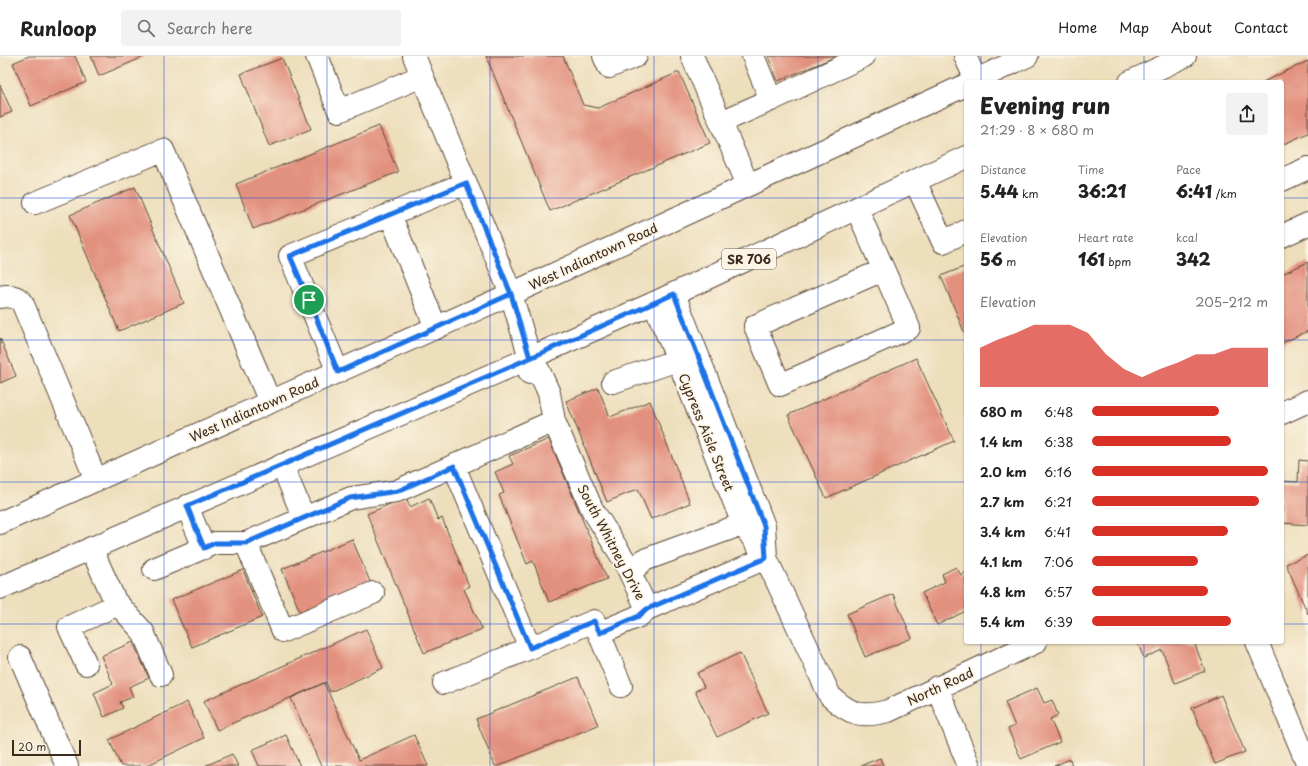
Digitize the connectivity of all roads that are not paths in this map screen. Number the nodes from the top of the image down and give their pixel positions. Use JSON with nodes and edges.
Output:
{"nodes":[{"id":1,"x":317,"y":56,"type":"edge"},
{"id":2,"x":414,"y":56,"type":"edge"},
{"id":3,"x":604,"y":56,"type":"edge"},
{"id":4,"x":636,"y":56,"type":"edge"},
{"id":5,"x":692,"y":56,"type":"edge"},
{"id":6,"x":753,"y":56,"type":"edge"},
{"id":7,"x":864,"y":56,"type":"edge"},
{"id":8,"x":965,"y":56,"type":"edge"},
{"id":9,"x":1027,"y":56,"type":"edge"},
{"id":10,"x":1186,"y":56,"type":"edge"},
{"id":11,"x":1002,"y":61,"type":"edge"},
{"id":12,"x":422,"y":76,"type":"junction"},
{"id":13,"x":971,"y":80,"type":"edge"},
{"id":14,"x":974,"y":80,"type":"edge"},
{"id":15,"x":1134,"y":80,"type":"edge"},
{"id":16,"x":964,"y":85,"type":"edge"},
{"id":17,"x":771,"y":100,"type":"junction"},
{"id":18,"x":721,"y":122,"type":"junction"},
{"id":19,"x":964,"y":158,"type":"edge"},
{"id":20,"x":1308,"y":168,"type":"edge"},
{"id":21,"x":1284,"y":179,"type":"edge"},
{"id":22,"x":915,"y":181,"type":"junction"},
{"id":23,"x":466,"y":183,"type":"junction"},
{"id":24,"x":748,"y":185,"type":"junction"},
{"id":25,"x":35,"y":203,"type":"dead end"},
{"id":26,"x":857,"y":209,"type":"junction"},
{"id":27,"x":390,"y":214,"type":"junction"},
{"id":28,"x":1308,"y":224,"type":"edge"},
{"id":29,"x":964,"y":232,"type":"edge"},
{"id":30,"x":1284,"y":235,"type":"edge"},
{"id":31,"x":883,"y":270,"type":"junction"},
{"id":32,"x":511,"y":294,"type":"junction"},
{"id":33,"x":674,"y":294,"type":"junction"},
{"id":34,"x":0,"y":297,"type":"edge"},
{"id":35,"x":654,"y":303,"type":"junction"},
{"id":36,"x":436,"y":328,"type":"junction"},
{"id":37,"x":530,"y":358,"type":"junction"},
{"id":38,"x":678,"y":360,"type":"junction"},
{"id":39,"x":338,"y":372,"type":"junction"},
{"id":40,"x":612,"y":382,"type":"dead end"},
{"id":41,"x":1308,"y":401,"type":"edge"},
{"id":42,"x":270,"y":402,"type":"junction"},
{"id":43,"x":1284,"y":412,"type":"edge"},
{"id":44,"x":554,"y":421,"type":"junction"},
{"id":45,"x":282,"y":465,"type":"junction"},
{"id":46,"x":454,"y":466,"type":"junction"},
{"id":47,"x":96,"y":480,"type":"junction"},
{"id":48,"x":187,"y":506,"type":"junction"},
{"id":49,"x":304,"y":518,"type":"junction"},
{"id":50,"x":0,"y":523,"type":"edge"},
{"id":51,"x":743,"y":524,"type":"junction"},
{"id":52,"x":246,"y":543,"type":"junction"},
{"id":53,"x":92,"y":548,"type":"junction"},
{"id":54,"x":204,"y":548,"type":"junction"},
{"id":55,"x":766,"y":558,"type":"junction"},
{"id":56,"x":154,"y":569,"type":"dead end"},
{"id":57,"x":630,"y":574,"type":"junction"},
{"id":58,"x":0,"y":588,"type":"edge"},
{"id":59,"x":374,"y":593,"type":"dead end"},
{"id":60,"x":116,"y":605,"type":"junction"},
{"id":61,"x":647,"y":609,"type":"junction"},
{"id":62,"x":600,"y":633,"type":"junction"},
{"id":63,"x":1032,"y":644,"type":"edge"},
{"id":64,"x":1258,"y":644,"type":"edge"},
{"id":65,"x":530,"y":648,"type":"junction"},
{"id":66,"x":20,"y":657,"type":"dead end"},
{"id":67,"x":86,"y":664,"type":"dead end"},
{"id":68,"x":161,"y":675,"type":"dead end"},
{"id":69,"x":444,"y":683,"type":"dead end"},
{"id":70,"x":621,"y":686,"type":"dead end"},
{"id":71,"x":937,"y":688,"type":"junction"},
{"id":72,"x":842,"y":707,"type":"joint"},
{"id":73,"x":1308,"y":765,"type":"edge"},
{"id":74,"x":67,"y":766,"type":"edge"},
{"id":75,"x":969,"y":766,"type":"edge"}],
"edges":[{"from":1,"to":12,"type":"main road"},
{"from":2,"to":12,"type":"main road","name":"South Whitney Drive"},
{"from":3,"to":4,"type":"main road"},
{"from":5,"to":18,"type":"main road"},
{"from":6,"to":17,"type":"main road"},
{"from":7,"to":17,"type":"main road"},
{"from":8,"to":13,"type":"main road"},
{"from":9,"to":11,"type":"main road","name":"West Indiantown Road"},
{"from":10,"to":15,"type":"main road"},
{"from":11,"to":14,"type":"main road","name":"West Indiantown Road"},
{"from":12,"to":23,"type":"main road","name":"South Whitney Drive"},
{"from":16,"to":24,"type":"main road","name":"West Indiantown Road"},
{"from":17,"to":18,"type":"main road"},
{"from":18,"to":24,"type":"main road"},
{"from":19,"to":22,"type":"main road","number":"SR 706"},
{"from":20,"to":21,"type":"main road"},
{"from":22,"to":26,"type":"main road","number":"SR 706"},
{"from":22,"to":29,"type":"main road"},
{"from":23,"to":27,"type":"main road"},
{"from":23,"to":32,"type":"main road","name":"South Whitney Drive"},
{"from":24,"to":32,"type":"main road","name":"West Indiantown Road"},
{"from":25,"to":42,"type":"main road"},
{"from":26,"to":31,"type":"main road"},
{"from":26,"to":33,"type":"main road","number":"SR 706"},
{"from":27,"to":36,"type":"main road"},
{"from":27,"to":39,"type":"main road"},
{"from":28,"to":30,"type":"main road"},
{"from":31,"to":31,"type":"main road"},
{"from":32,"to":36,"type":"main road","name":"West Indiantown Road"},
{"from":32,"to":37,"type":"main road","name":"South Whitney Drive"},
{"from":33,"to":35,"type":"main road","number":"SR 706"},
{"from":33,"to":55,"type":"main road","name":"Cypress Aisle Street"},
{"from":34,"to":47,"type":"main road"},
{"from":35,"to":37,"type":"main road","number":"SR 706"},
{"from":35,"to":38,"type":"main road","name":"Cypress Aisle Street"},
{"from":36,"to":39,"type":"main road","name":"West Indiantown Road"},
{"from":37,"to":44,"type":"main road","name":"South Whitney Drive"},
{"from":37,"to":45,"type":"main road","number":"SR 706"},
{"from":38,"to":40,"type":"main road"},
{"from":38,"to":51,"type":"main road","name":"Cypress Aisle Street"},
{"from":39,"to":42,"type":"main road","name":"West Indiantown Road"},
{"from":41,"to":43,"type":"main road"},
{"from":42,"to":47,"type":"main road","name":"West Indiantown Road"},
{"from":44,"to":46,"type":"main road"},
{"from":44,"to":57,"type":"main road","name":"South Whitney Drive"},
{"from":45,"to":48,"type":"main road","number":"SR 706"},
{"from":45,"to":49,"type":"main road"},
{"from":46,"to":49,"type":"main road"},
{"from":46,"to":65,"type":"main road"},
{"from":47,"to":50,"type":"main road","name":"West Indiantown Road"},
{"from":48,"to":53,"type":"main road","number":"SR 706"},
{"from":48,"to":54,"type":"main road"},
{"from":49,"to":52,"type":"main road"},
{"from":51,"to":55,"type":"main road","name":"Cypress Aisle Street"},
{"from":51,"to":57,"type":"main road"},
{"from":52,"to":54,"type":"main road"},
{"from":52,"to":59,"type":"main road"},
{"from":53,"to":58,"type":"main road","number":"SR 706"},
{"from":53,"to":60,"type":"main road"},
{"from":54,"to":56,"type":"main road"},
{"from":55,"to":61,"type":"main road","name":"South Whitney Drive"},
{"from":55,"to":72,"type":"main road","name":"Cypress Aisle Street"},
{"from":57,"to":61,"type":"main road","name":"South Whitney Drive"},
{"from":60,"to":67,"type":"main road"},
{"from":60,"to":68,"type":"main road"},
{"from":61,"to":62,"type":"main road"},
{"from":62,"to":65,"type":"main road"},
{"from":62,"to":70,"type":"main road"},
{"from":63,"to":71,"type":"main road","name":"North Road"},
{"from":64,"to":73,"type":"main road"},
{"from":65,"to":69,"type":"main road"},
{"from":66,"to":74,"type":"main road"},
{"from":71,"to":72,"type":"main road","name":"North Road"},
{"from":71,"to":75,"type":"main road"}]}
